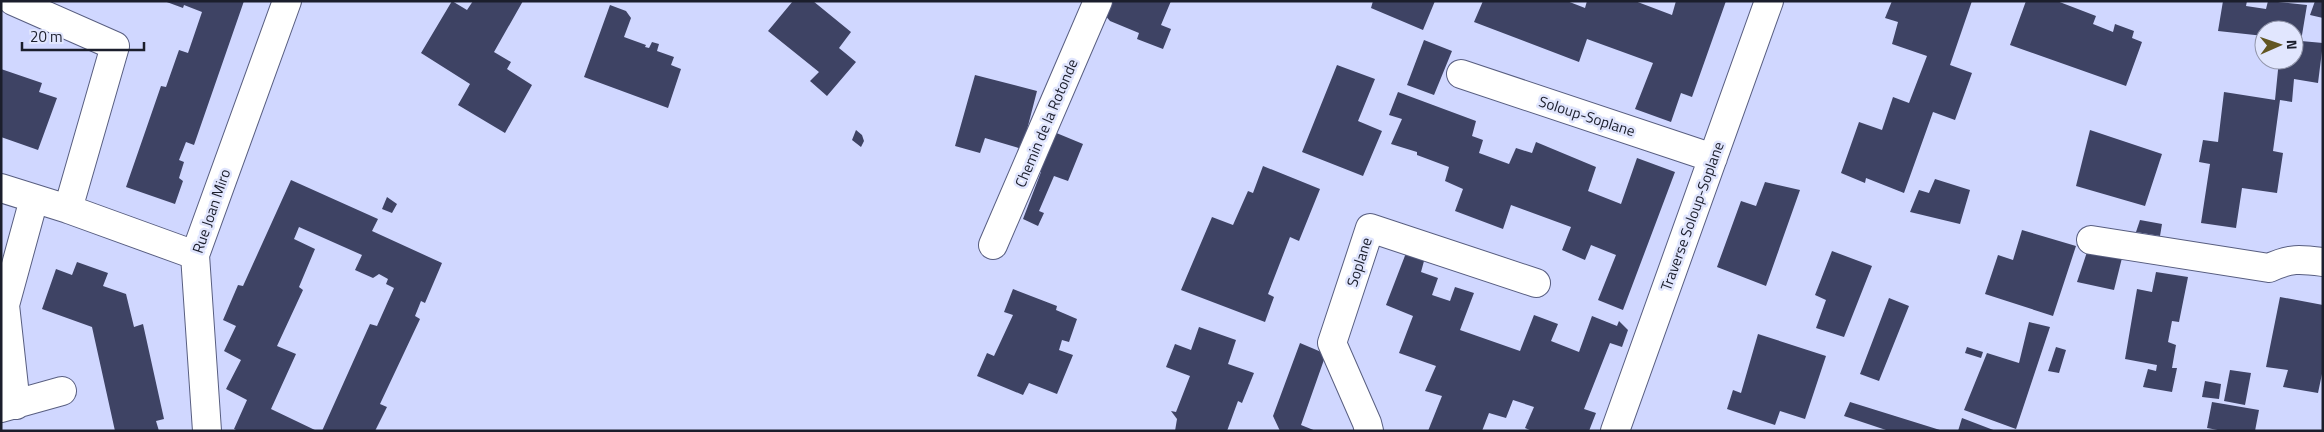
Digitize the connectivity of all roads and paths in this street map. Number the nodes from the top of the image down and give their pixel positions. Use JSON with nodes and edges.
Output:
{"nodes":[{"id":1,"x":13,"y":1,"type":"edge"},
{"id":2,"x":287,"y":1,"type":"edge"},
{"id":3,"x":1098,"y":1,"type":"edge"},
{"id":4,"x":1769,"y":1,"type":"edge"},
{"id":5,"x":1461,"y":74,"type":"dead end"},
{"id":6,"x":1713,"y":158,"type":"junction"},
{"id":7,"x":1,"y":188,"type":"edge"},
{"id":8,"x":34,"y":199,"type":"junction"},
{"id":9,"x":68,"y":209,"type":"junction"},
{"id":10,"x":2091,"y":240,"type":"dead end"},
{"id":11,"x":993,"y":245,"type":"dead end"},
{"id":12,"x":194,"y":255,"type":"junction"},
{"id":13,"x":2323,"y":262,"type":"edge"},
{"id":14,"x":1536,"y":283,"type":"dead end"},
{"id":15,"x":62,"y":391,"type":"dead end"},
{"id":16,"x":8,"y":407,"type":"edge"},
{"id":17,"x":207,"y":431,"type":"edge"},
{"id":18,"x":1369,"y":431,"type":"edge"},
{"id":19,"x":1615,"y":431,"type":"edge"}],
"edges":[{"from":1,"to":9,"type":"street"},
{"from":2,"to":12,"type":"street","name":"Rue Joan Miro"},
{"from":3,"to":11,"type":"street","name":"Chemin de la Rotonde"},
{"from":4,"to":6,"type":"street","name":"Traverse Soloup-Soplane"},
{"from":5,"to":6,"type":"street","name":"Soloup-Soplane"},
{"from":6,"to":19,"type":"street","name":"Traverse Soloup-Soplane"},
{"from":7,"to":8,"type":"street"},
{"from":8,"to":9,"type":"street"},
{"from":8,"to":16,"type":"street"},
{"from":9,"to":12,"type":"street"},
{"from":10,"to":13,"type":"street"},
{"from":12,"to":17,"type":"street","name":"Rue Joan Miro"},
{"from":14,"to":18,"type":"street","name":"Soplane"},
{"from":15,"to":16,"type":"street"}]}
